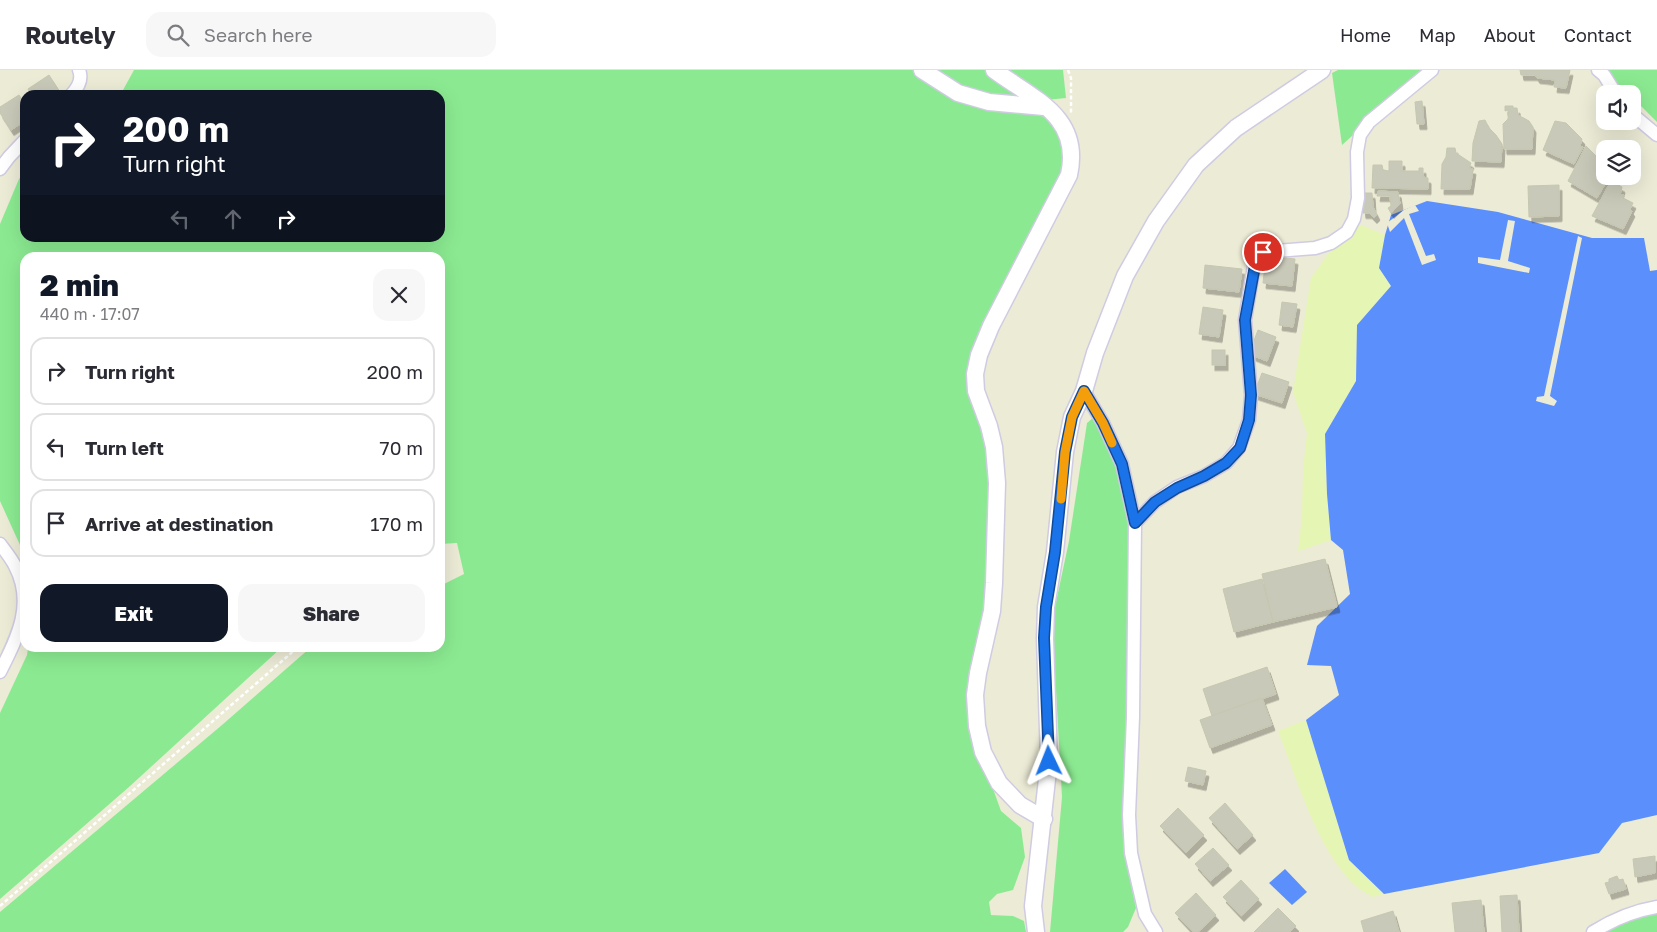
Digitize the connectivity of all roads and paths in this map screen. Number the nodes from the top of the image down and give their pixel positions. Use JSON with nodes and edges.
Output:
{"nodes":[{"id":1,"x":79,"y":70,"type":"edge"},
{"id":2,"x":922,"y":70,"type":"edge"},
{"id":3,"x":994,"y":70,"type":"edge"},
{"id":4,"x":1068,"y":70,"type":"edge"},
{"id":5,"x":1322,"y":70,"type":"edge"},
{"id":6,"x":1432,"y":70,"type":"edge"},
{"id":7,"x":1598,"y":70,"type":"edge"},
{"id":8,"x":1610,"y":85,"type":"edge"},
{"id":9,"x":76,"y":90,"type":"edge"},
{"id":10,"x":1047,"y":107,"type":"junction"},
{"id":11,"x":1641,"y":123,"type":"edge"},
{"id":12,"x":1657,"y":135,"type":"edge"},
{"id":13,"x":1070,"y":140,"type":"junction"},
{"id":14,"x":20,"y":145,"type":"edge"},
{"id":15,"x":0,"y":169,"type":"edge"},
{"id":16,"x":1084,"y":391,"type":"junction"},
{"id":17,"x":1135,"y":523,"type":"junction"},
{"id":18,"x":0,"y":544,"type":"edge"},
{"id":19,"x":20,"y":579,"type":"edge"},
{"id":20,"x":20,"y":625,"type":"edge"},
{"id":21,"x":292,"y":652,"type":"edge"},
{"id":22,"x":0,"y":672,"type":"edge"},
{"id":23,"x":1044,"y":820,"type":"junction"},
{"id":24,"x":0,"y":906,"type":"edge"},
{"id":25,"x":1657,"y":907,"type":"edge"},
{"id":26,"x":1036,"y":932,"type":"edge"},
{"id":27,"x":1156,"y":932,"type":"edge"},
{"id":28,"x":1594,"y":932,"type":"edge"}],
"edges":[{"from":1,"to":9,"type":"street"},
{"from":2,"to":10,"type":"street"},
{"from":3,"to":10,"type":"street"},
{"from":4,"to":13,"type":"path"},
{"from":5,"to":16,"type":"street"},
{"from":6,"to":17,"type":"street"},
{"from":7,"to":8,"type":"street"},
{"from":10,"to":13,"type":"street"},
{"from":11,"to":12,"type":"street"},
{"from":13,"to":23,"type":"street"},
{"from":14,"to":15,"type":"street"},
{"from":16,"to":17,"type":"street"},
{"from":16,"to":23,"type":"street"},
{"from":17,"to":27,"type":"street"},
{"from":18,"to":19,"type":"street"},
{"from":20,"to":22,"type":"street"},
{"from":21,"to":24,"type":"path"},
{"from":23,"to":26,"type":"street"},
{"from":25,"to":28,"type":"street"}]}
